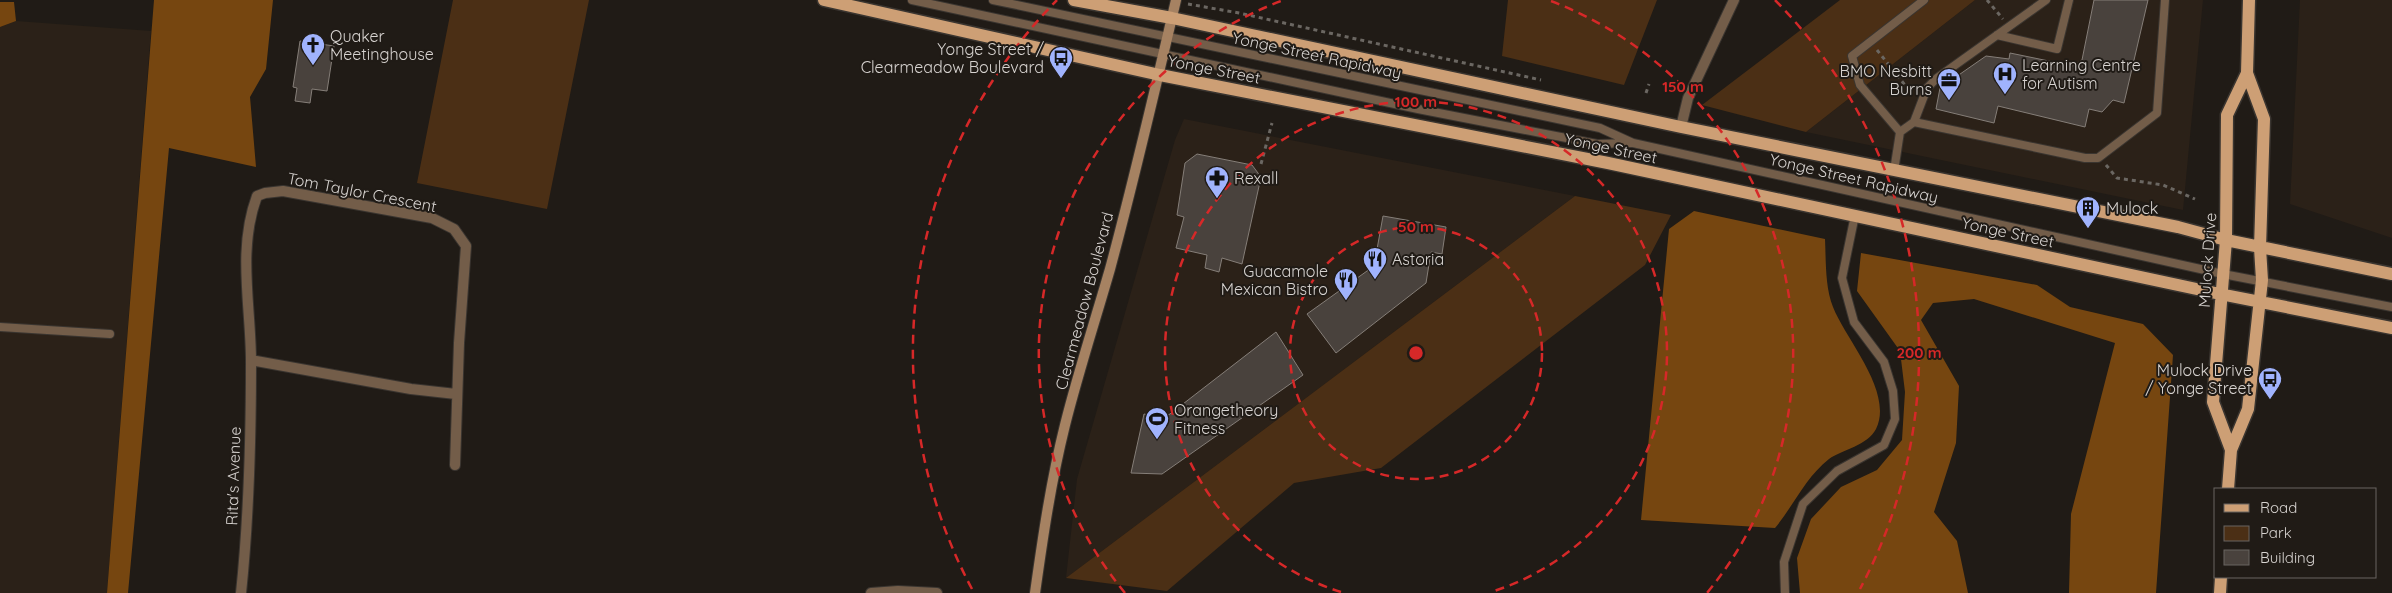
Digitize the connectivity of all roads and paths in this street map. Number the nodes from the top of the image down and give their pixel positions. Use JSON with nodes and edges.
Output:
{"nodes":[{"id":1,"x":824,"y":0,"type":"edge"},
{"id":2,"x":912,"y":0,"type":"edge"},
{"id":3,"x":993,"y":0,"type":"edge"},
{"id":4,"x":1074,"y":0,"type":"edge"},
{"id":5,"x":1734,"y":0,"type":"edge"},
{"id":6,"x":1924,"y":0,"type":"edge"},
{"id":7,"x":1987,"y":0,"type":"edge"},
{"id":8,"x":2046,"y":0,"type":"edge"},
{"id":9,"x":2068,"y":0,"type":"edge"},
{"id":10,"x":2165,"y":0,"type":"edge"},
{"id":11,"x":2249,"y":0,"type":"edge"},
{"id":12,"x":1176,"y":1,"type":"edge"},
{"id":13,"x":1240,"y":14,"type":"dead end"},
{"id":14,"x":1172,"y":18,"type":"junction"},
{"id":15,"x":2009,"y":27,"type":"junction"},
{"id":16,"x":1997,"y":35,"type":"junction"},
{"id":17,"x":1168,"y":37,"type":"junction"},
{"id":18,"x":1870,"y":42,"type":"junction"},
{"id":19,"x":1164,"y":54,"type":"junction"},
{"id":20,"x":2247,"y":73,"type":"junction"},
{"id":21,"x":1160,"y":75,"type":"junction"},
{"id":22,"x":1650,"y":84,"type":"dead end"},
{"id":23,"x":1646,"y":93,"type":"dead end"},
{"id":24,"x":1920,"y":105,"type":"junction"},
{"id":25,"x":1914,"y":122,"type":"junction"},
{"id":26,"x":1272,"y":123,"type":"dead end"},
{"id":27,"x":1680,"y":127,"type":"junction"},
{"id":28,"x":1900,"y":132,"type":"junction"},
{"id":29,"x":1633,"y":143,"type":"junction"},
{"id":30,"x":2098,"y":158,"type":"junction"},
{"id":31,"x":1260,"y":164,"type":"dead end"},
{"id":32,"x":1894,"y":171,"type":"junction"},
{"id":33,"x":2195,"y":199,"type":"dead end"},
{"id":34,"x":1855,"y":215,"type":"junction"},
{"id":35,"x":2226,"y":240,"type":"junction"},
{"id":36,"x":2260,"y":248,"type":"junction"},
{"id":37,"x":2223,"y":274,"type":"junction"},
{"id":38,"x":2392,"y":274,"type":"edge"},
{"id":39,"x":2262,"y":280,"type":"junction"},
{"id":40,"x":2220,"y":294,"type":"junction"},
{"id":41,"x":2260,"y":302,"type":"junction"},
{"id":42,"x":2392,"y":307,"type":"edge"},
{"id":43,"x":0,"y":327,"type":"edge"},
{"id":44,"x":2392,"y":328,"type":"edge"},
{"id":45,"x":110,"y":334,"type":"dead end"},
{"id":46,"x":251,"y":360,"type":"junction"},
{"id":47,"x":456,"y":394,"type":"junction"},
{"id":48,"x":2231,"y":450,"type":"junction"},
{"id":49,"x":455,"y":465,"type":"dead end"},
{"id":50,"x":2228,"y":488,"type":"edge"},
{"id":51,"x":2221,"y":578,"type":"edge"},
{"id":52,"x":241,"y":593,"type":"edge"},
{"id":53,"x":871,"y":593,"type":"edge"},
{"id":54,"x":937,"y":593,"type":"edge"},
{"id":55,"x":1035,"y":593,"type":"edge"},
{"id":56,"x":1784,"y":593,"type":"edge"},
{"id":57,"x":2220,"y":593,"type":"edge"}],
"edges":[{"from":1,"to":21,"type":"main road","name":"Yonge Street"},
{"from":2,"to":19,"type":"lane","name":"Yonge Street Rapidway"},
{"from":3,"to":17,"type":"lane","name":"Yonge Street Rapidway"},
{"from":4,"to":14,"type":"main road"},
{"from":5,"to":27,"type":"street"},
{"from":6,"to":18,"type":"lane"},
{"from":7,"to":15,"type":"path"},
{"from":8,"to":15,"type":"lane"},
{"from":9,"to":16,"type":"lane"},
{"from":10,"to":30,"type":"lane"},
{"from":11,"to":20,"type":"main road","name":"Mulock Drive"},
{"from":12,"to":13,"type":"path"},
{"from":12,"to":14,"type":"street","name":"Clearmeadow Boulevard"},
{"from":14,"to":17,"type":"street","name":"Clearmeadow Boulevard"},
{"from":14,"to":27,"type":"main road"},
{"from":15,"to":16,"type":"lane"},
{"from":16,"to":24,"type":"lane"},
{"from":17,"to":19,"type":"street","name":"Clearmeadow Boulevard"},
{"from":17,"to":29,"type":"lane","name":"Yonge Street Rapidway"},
{"from":18,"to":24,"type":"path"},
{"from":18,"to":28,"type":"lane"},
{"from":19,"to":21,"type":"street","name":"Clearmeadow Boulevard"},
{"from":19,"to":29,"type":"lane","name":"Yonge Street Rapidway"},
{"from":20,"to":35,"type":"main road","name":"Mulock Drive"},
{"from":20,"to":36,"type":"main road","name":"Mulock Drive"},
{"from":21,"to":34,"type":"main road","name":"Yonge Street"},
{"from":21,"to":55,"type":"street","name":"Clearmeadow Boulevard"},
{"from":22,"to":23,"type":"path"},
{"from":24,"to":25,"type":"lane"},
{"from":25,"to":28,"type":"lane"},
{"from":25,"to":30,"type":"lane"},
{"from":26,"to":31,"type":"path"},
{"from":27,"to":32,"type":"main road"},
{"from":28,"to":32,"type":"lane"},
{"from":29,"to":37,"type":"lane","name":"Yonge Street Rapidway"},
{"from":30,"to":33,"type":"path"},
{"from":32,"to":35,"type":"main road"},
{"from":34,"to":40,"type":"main road","name":"Yonge Street"},
{"from":34,"to":56,"type":"lane"},
{"from":35,"to":36,"type":"main road"},
{"from":35,"to":37,"type":"main road","name":"Mulock Drive"},
{"from":36,"to":38,"type":"main road"},
{"from":36,"to":39,"type":"main road","name":"Mulock Drive"},
{"from":37,"to":39,"type":"lane","name":"Yonge Street Rapidway"},
{"from":37,"to":40,"type":"main road","name":"Mulock Drive"},
{"from":39,"to":41,"type":"main road","name":"Mulock Drive"},
{"from":39,"to":42,"type":"lane","name":"Yonge Street Rapidway"},
{"from":40,"to":41,"type":"main road","name":"Yonge Street"},
{"from":40,"to":48,"type":"main road","name":"Mulock Drive"},
{"from":41,"to":44,"type":"main road","name":"Yonge Street"},
{"from":41,"to":48,"type":"main road","name":"Mulock Drive"},
{"from":43,"to":45,"type":"lane"},
{"from":46,"to":47,"type":"street"},
{"from":46,"to":47,"type":"street","name":"Tom Taylor Crescent"},
{"from":46,"to":52,"type":"street","name":"Rita's Avenue"},
{"from":47,"to":49,"type":"street","name":"Tom Taylor Crescent"},
{"from":48,"to":50,"type":"main road","name":"Mulock Drive"},
{"from":51,"to":57,"type":"main road"},
{"from":53,"to":54,"type":"street"}]}
